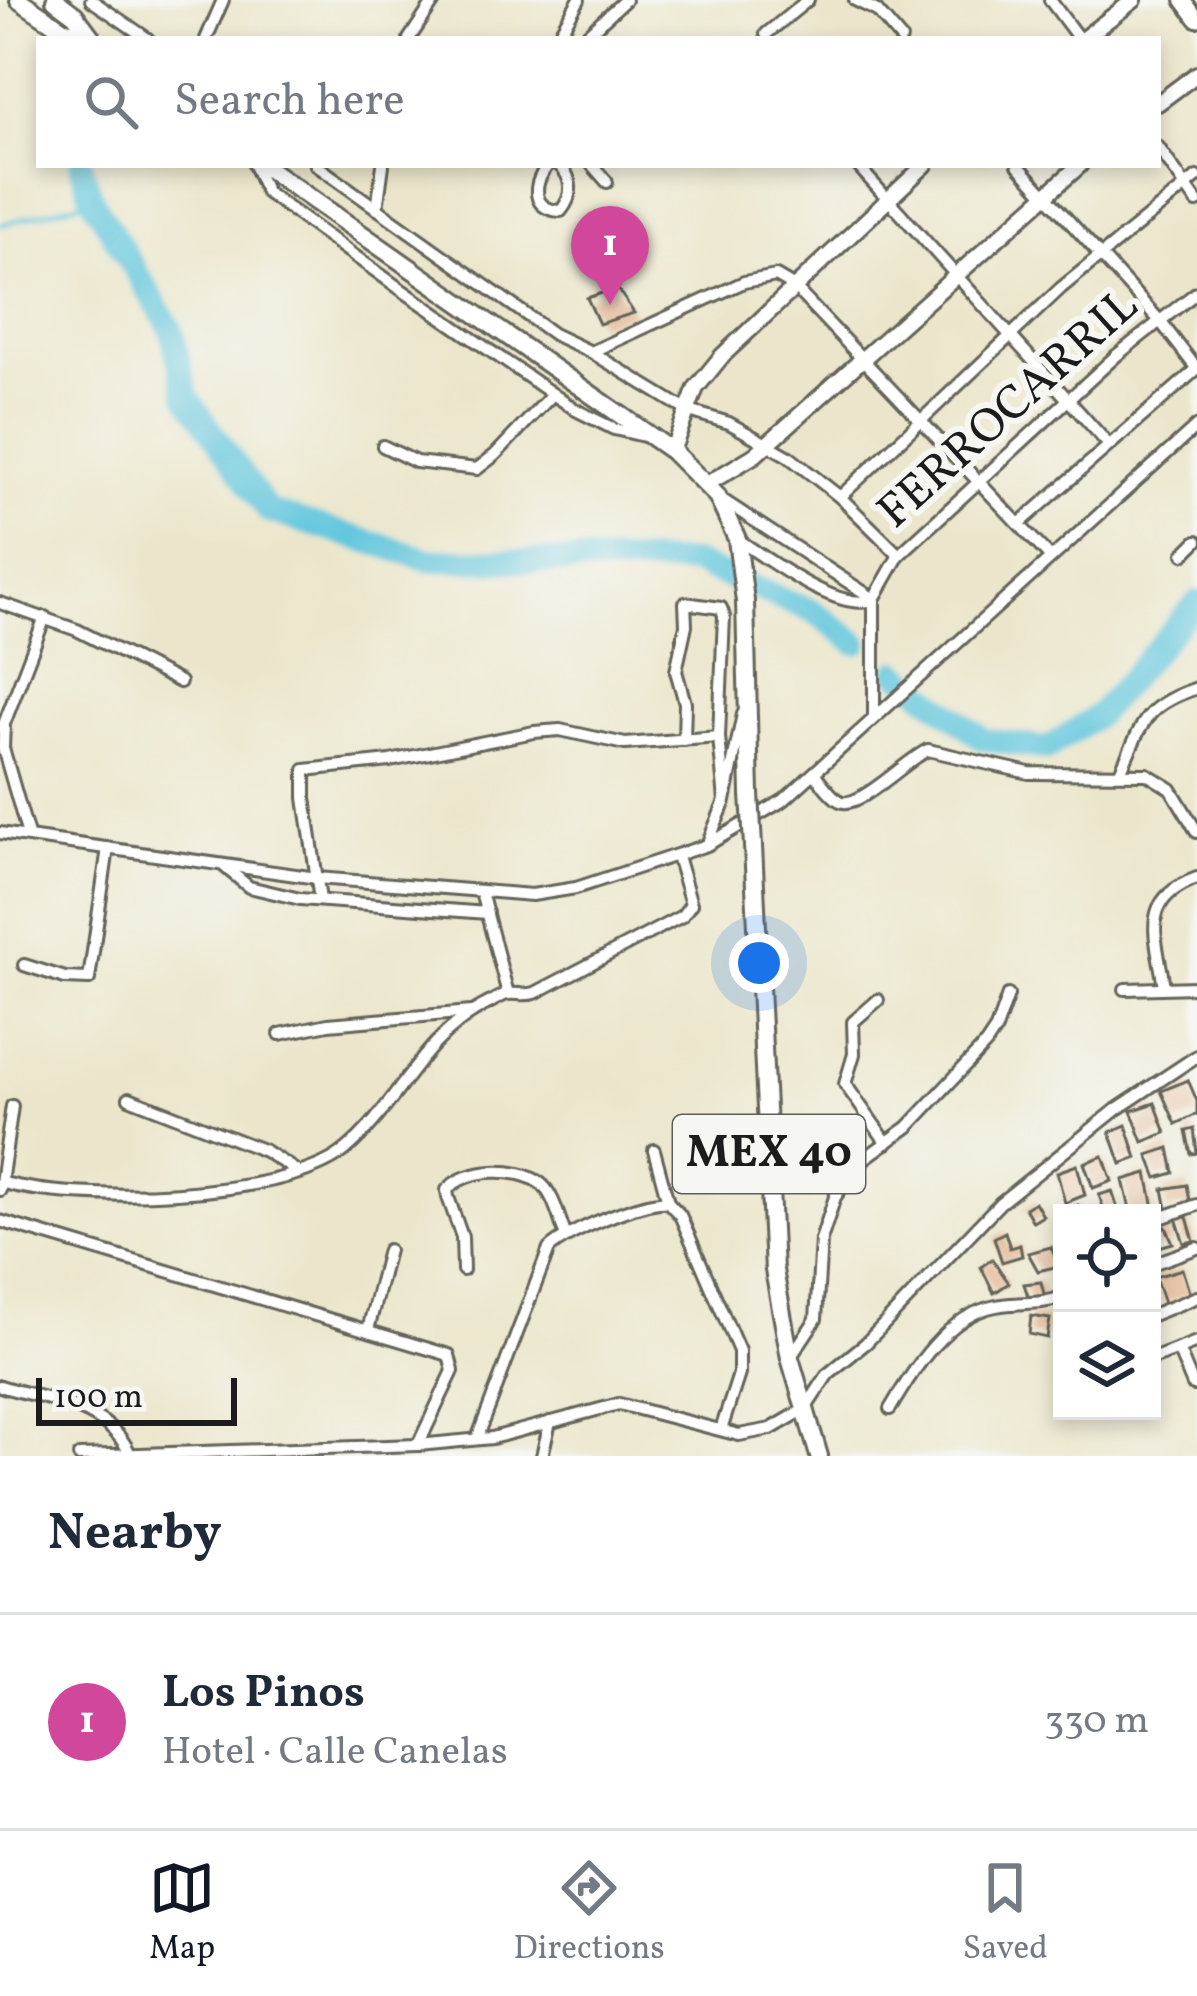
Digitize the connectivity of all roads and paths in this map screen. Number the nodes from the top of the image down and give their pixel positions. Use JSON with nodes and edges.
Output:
{"nodes":[{"id":1,"x":19,"y":0,"type":"edge"},
{"id":2,"x":55,"y":0,"type":"edge"},
{"id":3,"x":224,"y":0,"type":"edge"},
{"id":4,"x":434,"y":0,"type":"edge"},
{"id":5,"x":579,"y":0,"type":"edge"},
{"id":6,"x":625,"y":0,"type":"edge"},
{"id":7,"x":808,"y":0,"type":"edge"},
{"id":8,"x":854,"y":0,"type":"edge"},
{"id":9,"x":1050,"y":0,"type":"edge"},
{"id":10,"x":1134,"y":0,"type":"edge"},
{"id":11,"x":1183,"y":0,"type":"edge"},
{"id":12,"x":78,"y":11,"type":"edge"},
{"id":13,"x":1197,"y":20,"type":"edge"},
{"id":14,"x":766,"y":34,"type":"dead end"},
{"id":15,"x":88,"y":36,"type":"edge"},
{"id":16,"x":140,"y":36,"type":"edge"},
{"id":17,"x":207,"y":36,"type":"edge"},
{"id":18,"x":411,"y":36,"type":"edge"},
{"id":19,"x":558,"y":36,"type":"edge"},
{"id":20,"x":585,"y":36,"type":"edge"},
{"id":21,"x":898,"y":36,"type":"edge"},
{"id":22,"x":1079,"y":36,"type":"edge"},
{"id":23,"x":1085,"y":36,"type":"edge"},
{"id":24,"x":1197,"y":74,"type":"edge"},
{"id":25,"x":1161,"y":102,"type":"edge"},
{"id":26,"x":1161,"y":151,"type":"edge"},
{"id":27,"x":259,"y":168,"type":"edge"},
{"id":28,"x":262,"y":168,"type":"edge"},
{"id":29,"x":320,"y":168,"type":"edge"},
{"id":30,"x":383,"y":168,"type":"edge"},
{"id":31,"x":546,"y":168,"type":"edge"},
{"id":32,"x":561,"y":168,"type":"edge"},
{"id":33,"x":595,"y":168,"type":"edge"},
{"id":34,"x":860,"y":168,"type":"edge"},
{"id":35,"x":922,"y":168,"type":"edge"},
{"id":36,"x":1021,"y":168,"type":"edge"},
{"id":37,"x":1076,"y":168,"type":"edge"},
{"id":38,"x":1197,"y":177,"type":"edge"},
{"id":39,"x":607,"y":182,"type":"dead end"},
{"id":40,"x":1185,"y":186,"type":"junction"},
{"id":41,"x":1044,"y":194,"type":"junction"},
{"id":42,"x":886,"y":197,"type":"junction"},
{"id":43,"x":538,"y":202,"type":"junction"},
{"id":44,"x":1197,"y":202,"type":"edge"},
{"id":45,"x":377,"y":208,"type":"junction"},
{"id":46,"x":529,"y":214,"type":"dead end"},
{"id":47,"x":1099,"y":255,"type":"junction"},
{"id":48,"x":955,"y":274,"type":"junction"},
{"id":49,"x":793,"y":286,"type":"junction"},
{"id":50,"x":1197,"y":292,"type":"edge"},
{"id":51,"x":1160,"y":321,"type":"junction"},
{"id":52,"x":1011,"y":337,"type":"junction"},
{"id":53,"x":591,"y":352,"type":"junction"},
{"id":54,"x":862,"y":359,"type":"junction"},
{"id":55,"x":1197,"y":369,"type":"edge"},
{"id":56,"x":552,"y":395,"type":"junction"},
{"id":57,"x":1067,"y":400,"type":"junction"},
{"id":58,"x":686,"y":410,"type":"junction"},
{"id":59,"x":922,"y":421,"type":"junction"},
{"id":60,"x":1197,"y":426,"type":"edge"},
{"id":61,"x":653,"y":438,"type":"junction"},
{"id":62,"x":768,"y":443,"type":"junction"},
{"id":63,"x":1108,"y":444,"type":"junction"},
{"id":64,"x":383,"y":446,"type":"dead end"},
{"id":65,"x":672,"y":451,"type":"junction"},
{"id":66,"x":977,"y":482,"type":"junction"},
{"id":67,"x":712,"y":490,"type":"junction"},
{"id":68,"x":840,"y":497,"type":"junction"},
{"id":69,"x":1019,"y":524,"type":"junction"},
{"id":70,"x":737,"y":539,"type":"junction"},
{"id":71,"x":1197,"y":541,"type":"edge"},
{"id":72,"x":898,"y":554,"type":"junction"},
{"id":73,"x":1184,"y":554,"type":"dead end"},
{"id":74,"x":1050,"y":556,"type":"junction"},
{"id":75,"x":874,"y":599,"type":"junction"},
{"id":76,"x":0,"y":603,"type":"edge"},
{"id":77,"x":45,"y":616,"type":"junction"},
{"id":78,"x":180,"y":682,"type":"dead end"},
{"id":79,"x":1197,"y":688,"type":"edge"},
{"id":80,"x":747,"y":706,"type":"junction"},
{"id":81,"x":874,"y":718,"type":"junction"},
{"id":82,"x":719,"y":737,"type":"junction"},
{"id":83,"x":684,"y":740,"type":"junction"},
{"id":84,"x":814,"y":772,"type":"junction"},
{"id":85,"x":1120,"y":772,"type":"junction"},
{"id":86,"x":725,"y":800,"type":"junction"},
{"id":87,"x":1197,"y":832,"type":"edge"},
{"id":88,"x":0,"y":833,"type":"edge"},
{"id":89,"x":28,"y":836,"type":"junction"},
{"id":90,"x":707,"y":844,"type":"junction"},
{"id":91,"x":108,"y":848,"type":"junction"},
{"id":92,"x":677,"y":856,"type":"junction"},
{"id":93,"x":225,"y":867,"type":"junction"},
{"id":94,"x":317,"y":878,"type":"junction"},
{"id":95,"x":1197,"y":878,"type":"edge"},
{"id":96,"x":391,"y":884,"type":"junction"},
{"id":97,"x":481,"y":892,"type":"junction"},
{"id":98,"x":320,"y":900,"type":"junction"},
{"id":99,"x":390,"y":906,"type":"junction"},
{"id":100,"x":487,"y":913,"type":"junction"},
{"id":101,"x":24,"y":965,"type":"dead end"},
{"id":102,"x":1197,"y":987,"type":"edge"},
{"id":103,"x":1125,"y":988,"type":"dead end"},
{"id":104,"x":1164,"y":988,"type":"junction"},
{"id":105,"x":508,"y":994,"type":"junction"},
{"id":106,"x":1007,"y":995,"type":"dead end"},
{"id":107,"x":878,"y":1000,"type":"dead end"},
{"id":108,"x":474,"y":1011,"type":"junction"},
{"id":109,"x":280,"y":1034,"type":"dead end"},
{"id":110,"x":1197,"y":1056,"type":"edge"},
{"id":111,"x":129,"y":1098,"type":"dead end"},
{"id":112,"x":12,"y":1106,"type":"dead end"},
{"id":113,"x":886,"y":1143,"type":"junction"},
{"id":114,"x":654,"y":1150,"type":"dead end"},
{"id":115,"x":298,"y":1172,"type":"junction"},
{"id":116,"x":1,"y":1186,"type":"edge"},
{"id":117,"x":668,"y":1202,"type":"junction"},
{"id":118,"x":1197,"y":1205,"type":"edge"},
{"id":119,"x":1161,"y":1218,"type":"edge"},
{"id":120,"x":0,"y":1221,"type":"edge"},
{"id":121,"x":566,"y":1236,"type":"junction"},
{"id":122,"x":1197,"y":1248,"type":"edge"},
{"id":123,"x":388,"y":1250,"type":"dead end"},
{"id":124,"x":1161,"y":1261,"type":"edge"},
{"id":125,"x":464,"y":1270,"type":"dead end"},
{"id":126,"x":1197,"y":1297,"type":"edge"},
{"id":127,"x":1053,"y":1301,"type":"edge"},
{"id":128,"x":1045,"y":1304,"type":"junction"},
{"id":129,"x":1057,"y":1312,"type":"edge"},
{"id":130,"x":1160,"y":1312,"type":"edge"},
{"id":131,"x":368,"y":1330,"type":"junction"},
{"id":132,"x":1197,"y":1342,"type":"edge"},
{"id":133,"x":1178,"y":1349,"type":"junction"},
{"id":134,"x":1161,"y":1356,"type":"edge"},
{"id":135,"x":790,"y":1358,"type":"junction"},
{"id":136,"x":1193,"y":1384,"type":"dead end"},
{"id":137,"x":0,"y":1386,"type":"edge"},
{"id":138,"x":805,"y":1409,"type":"junction"},
{"id":139,"x":890,"y":1409,"type":"dead end"},
{"id":140,"x":550,"y":1422,"type":"junction"},
{"id":141,"x":721,"y":1430,"type":"junction"},
{"id":142,"x":477,"y":1439,"type":"junction"},
{"id":143,"x":418,"y":1445,"type":"junction"},
{"id":144,"x":130,"y":1454,"type":"edge"},
{"id":145,"x":79,"y":1456,"type":"edge"},
{"id":146,"x":542,"y":1456,"type":"edge"},
{"id":147,"x":819,"y":1456,"type":"edge"}],
"edges":[{"from":1,"to":12,"type":"main road"},
{"from":2,"to":12,"type":"main road"},
{"from":3,"to":17,"type":"street"},
{"from":4,"to":18,"type":"street"},
{"from":5,"to":19,"type":"street"},
{"from":6,"to":20,"type":"street"},
{"from":7,"to":14,"type":"street"},
{"from":8,"to":21,"type":"street"},
{"from":9,"to":22,"type":"street"},
{"from":10,"to":23,"type":"street"},
{"from":11,"to":13,"type":"street"},
{"from":12,"to":15,"type":"main road"},
{"from":12,"to":16,"type":"street"},
{"from":24,"to":25,"type":"street"},
{"from":26,"to":40,"type":"street"},
{"from":27,"to":56,"type":"street"},
{"from":28,"to":61,"type":"main road","number":"MEX 40"},
{"from":29,"to":45,"type":"street"},
{"from":30,"to":45,"type":"street"},
{"from":31,"to":43,"type":"street"},
{"from":32,"to":43,"type":"street"},
{"from":33,"to":39,"type":"street"},
{"from":34,"to":42,"type":"street"},
{"from":35,"to":42,"type":"street"},
{"from":36,"to":41,"type":"street"},
{"from":37,"to":41,"type":"street"},
{"from":38,"to":40,"type":"street"},
{"from":40,"to":44,"type":"street"},
{"from":40,"to":47,"type":"street"},
{"from":41,"to":47,"type":"street"},
{"from":41,"to":48,"type":"street"},
{"from":42,"to":48,"type":"street"},
{"from":42,"to":49,"type":"street"},
{"from":43,"to":46,"type":"street"},
{"from":45,"to":53,"type":"street"},
{"from":47,"to":51,"type":"street"},
{"from":47,"to":52,"type":"street"},
{"from":48,"to":52,"type":"street"},
{"from":48,"to":54,"type":"street"},
{"from":49,"to":53,"type":"street"},
{"from":49,"to":54,"type":"street"},
{"from":49,"to":58,"type":"street"},
{"from":50,"to":51,"type":"street","name":"FERROCARRIL"},
{"from":51,"to":55,"type":"street"},
{"from":51,"to":57,"type":"street","name":"FERROCARRIL"},
{"from":52,"to":57,"type":"street"},
{"from":52,"to":59,"type":"street"},
{"from":53,"to":58,"type":"street"},
{"from":54,"to":59,"type":"street"},
{"from":54,"to":62,"type":"street"},
{"from":55,"to":63,"type":"street"},
{"from":56,"to":61,"type":"street"},
{"from":56,"to":64,"type":"street"},
{"from":57,"to":63,"type":"street"},
{"from":57,"to":66,"type":"street","name":"FERROCARRIL"},
{"from":58,"to":62,"type":"street"},
{"from":58,"to":65,"type":"street"},
{"from":59,"to":66,"type":"street"},
{"from":59,"to":68,"type":"street"},
{"from":60,"to":74,"type":"street"},
{"from":61,"to":65,"type":"main road","number":"MEX 40"},
{"from":62,"to":67,"type":"street"},
{"from":62,"to":68,"type":"street"},
{"from":63,"to":69,"type":"street"},
{"from":65,"to":67,"type":"main road","number":"MEX 40"},
{"from":66,"to":69,"type":"street"},
{"from":66,"to":72,"type":"street","name":"FERROCARRIL"},
{"from":67,"to":70,"type":"main road","number":"MEX 40"},
{"from":67,"to":75,"type":"street"},
{"from":68,"to":72,"type":"street"},
{"from":69,"to":74,"type":"street"},
{"from":70,"to":75,"type":"street"},
{"from":70,"to":80,"type":"main road","number":"MEX 40"},
{"from":71,"to":73,"type":"street"},
{"from":72,"to":75,"type":"street","name":"FERROCARRIL"},
{"from":74,"to":81,"type":"street"},
{"from":75,"to":81,"type":"street","name":"FERROCARRIL"},
{"from":76,"to":77,"type":"street"},
{"from":77,"to":78,"type":"street"},
{"from":77,"to":89,"type":"street"},
{"from":79,"to":85,"type":"street"},
{"from":80,"to":86,"type":"street"},
{"from":80,"to":135,"type":"main road","number":"MEX 40","bridge":true},
{"from":81,"to":84,"type":"street"},
{"from":82,"to":83,"type":"street"},
{"from":82,"to":83,"type":"street"},
{"from":82,"to":86,"type":"street"},
{"from":83,"to":94,"type":"street"},
{"from":84,"to":85,"type":"street"},
{"from":84,"to":90,"type":"street"},
{"from":85,"to":87,"type":"street"},
{"from":86,"to":90,"type":"street"},
{"from":88,"to":89,"type":"street"},
{"from":89,"to":91,"type":"street"},
{"from":90,"to":92,"type":"street"},
{"from":91,"to":93,"type":"street"},
{"from":91,"to":101,"type":"street"},
{"from":92,"to":97,"type":"street"},
{"from":92,"to":105,"type":"street"},
{"from":93,"to":94,"type":"street"},
{"from":93,"to":98,"type":"street"},
{"from":94,"to":96,"type":"street"},
{"from":94,"to":98,"type":"street"},
{"from":95,"to":104,"type":"street"},
{"from":96,"to":97,"type":"street"},
{"from":96,"to":99,"type":"street"},
{"from":97,"to":100,"type":"street"},
{"from":98,"to":99,"type":"street"},
{"from":99,"to":100,"type":"street"},
{"from":100,"to":105,"type":"street"},
{"from":102,"to":104,"type":"street"},
{"from":103,"to":104,"type":"street"},
{"from":105,"to":108,"type":"street"},
{"from":106,"to":113,"type":"street"},
{"from":107,"to":113,"type":"street"},
{"from":108,"to":109,"type":"street"},
{"from":108,"to":115,"type":"street"},
{"from":110,"to":138,"type":"street"},
{"from":111,"to":115,"type":"street"},
{"from":112,"to":116,"type":"street"},
{"from":113,"to":135,"type":"street"},
{"from":114,"to":117,"type":"street"},
{"from":115,"to":116,"type":"street"},
{"from":117,"to":121,"type":"street"},
{"from":117,"to":141,"type":"street"},
{"from":118,"to":119,"type":"street"},
{"from":120,"to":131,"type":"street"},
{"from":121,"to":125,"type":"street"},
{"from":121,"to":142,"type":"street"},
{"from":122,"to":124,"type":"street"},
{"from":123,"to":131,"type":"street"},
{"from":126,"to":130,"type":"street"},
{"from":127,"to":128,"type":"street"},
{"from":128,"to":129,"type":"street"},
{"from":128,"to":139,"type":"street"},
{"from":131,"to":143,"type":"street"},
{"from":132,"to":133,"type":"street"},
{"from":133,"to":134,"type":"street"},
{"from":133,"to":136,"type":"street"},
{"from":135,"to":138,"type":"main road","number":"MEX 40"},
{"from":137,"to":144,"type":"street"},
{"from":138,"to":141,"type":"street"},
{"from":138,"to":147,"type":"main road","number":"MEX 40"},
{"from":140,"to":141,"type":"street"},
{"from":140,"to":142,"type":"street"},
{"from":140,"to":146,"type":"street"},
{"from":142,"to":143,"type":"street"},
{"from":143,"to":144,"type":"street"},
{"from":144,"to":145,"type":"street"}]}
